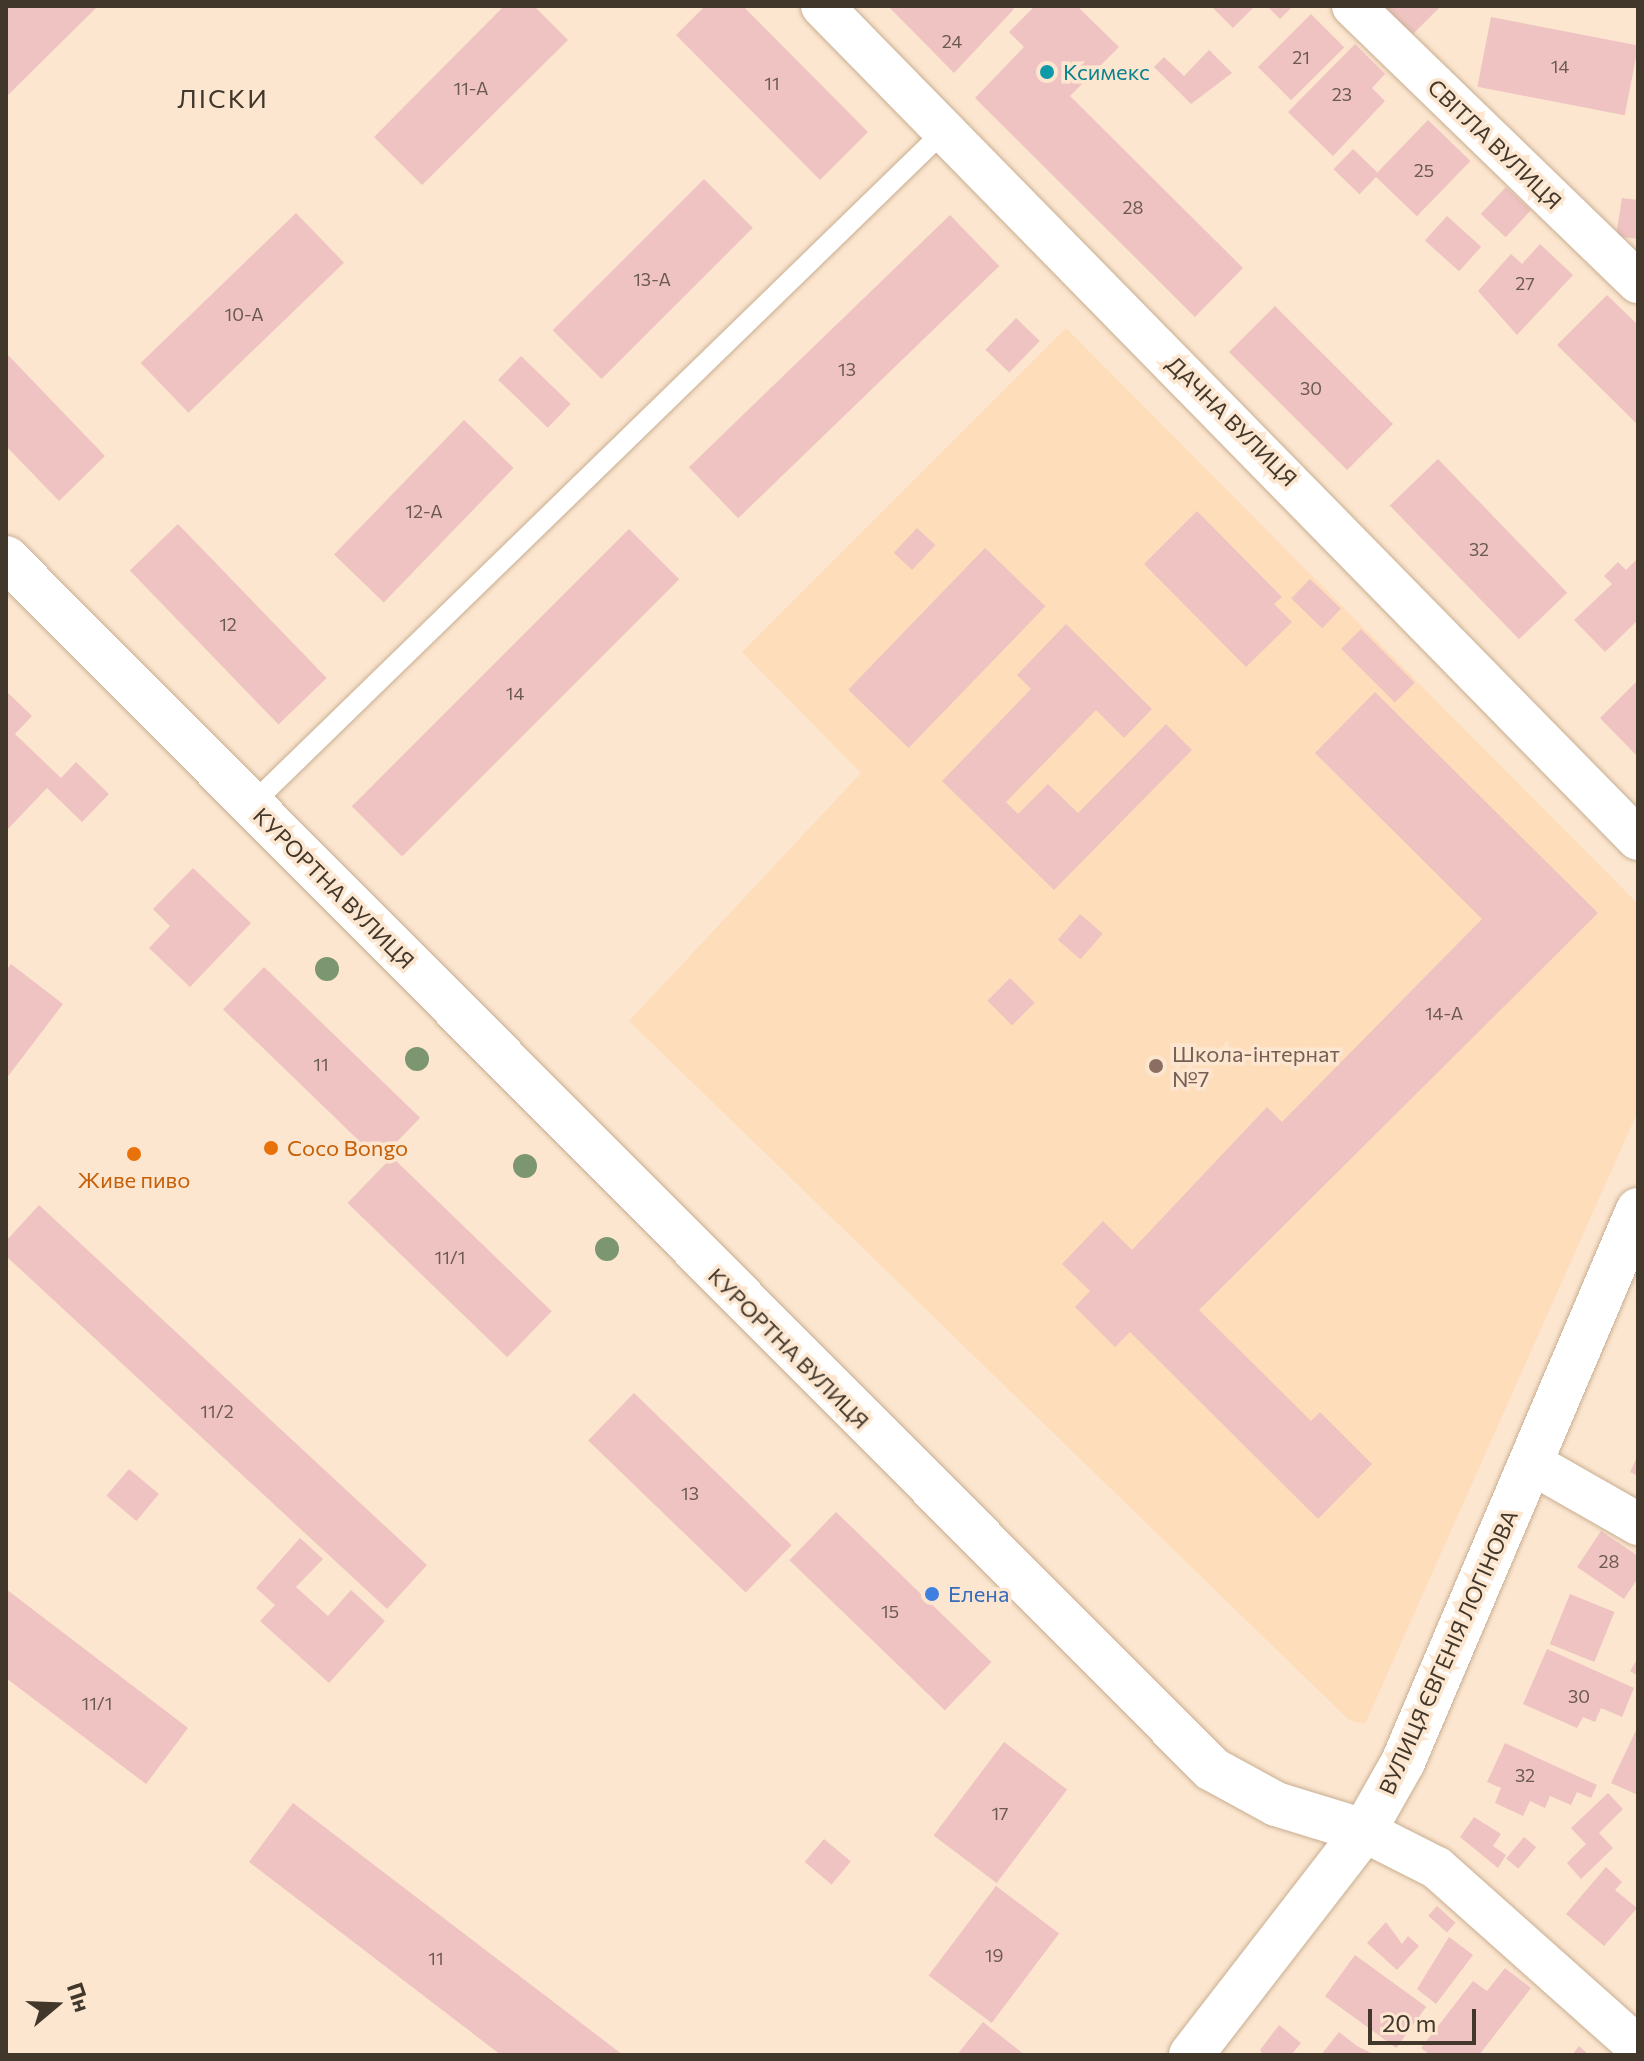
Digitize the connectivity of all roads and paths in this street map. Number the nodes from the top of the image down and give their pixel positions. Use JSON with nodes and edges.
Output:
{"nodes":[{"id":1,"x":822,"y":6,"type":"edge"},
{"id":2,"x":1353,"y":6,"type":"edge"},
{"id":3,"x":944,"y":131,"type":"junction"},
{"id":4,"x":1638,"y":282,"type":"edge"},
{"id":5,"x":6,"y":558,"type":"edge"},
{"id":6,"x":251,"y":805,"type":"junction"},
{"id":7,"x":1638,"y":839,"type":"edge"},
{"id":8,"x":1638,"y":1210,"type":"edge"},
{"id":9,"x":1531,"y":1463,"type":"junction"},
{"id":10,"x":1638,"y":1524,"type":"edge"},
{"id":11,"x":1364,"y":1831,"type":"junction"},
{"id":12,"x":1638,"y":2047,"type":"edge"},
{"id":13,"x":1191,"y":2055,"type":"edge"}],
"edges":[{"from":1,"to":3,"type":"street","name":"ДАЧНА ВУЛИЦЯ"},
{"from":2,"to":4,"type":"street","name":"СВІТЛА ВУЛИЦЯ"},
{"from":3,"to":6,"type":"lane"},
{"from":3,"to":7,"type":"street","name":"ДАЧНА ВУЛИЦЯ"},
{"from":5,"to":6,"type":"street","name":"КУРОРТНА ВУЛИЦЯ"},
{"from":6,"to":11,"type":"street","name":"КУРОРТНА ВУЛИЦЯ"},
{"from":8,"to":9,"type":"street","name":"ВУЛИЦЯ ЄВГЕНІЯ ЛОГІНОВА"},
{"from":9,"to":10,"type":"street"},
{"from":9,"to":11,"type":"street","name":"ВУЛИЦЯ ЄВГЕНІЯ ЛОГІНОВА"},
{"from":11,"to":12,"type":"street","name":"КУРОРТНА ВУЛИЦЯ"},
{"from":11,"to":13,"type":"street","name":"ВУЛИЦЯ ЄВГЕНІЯ ЛОГІНОВА"}]}
